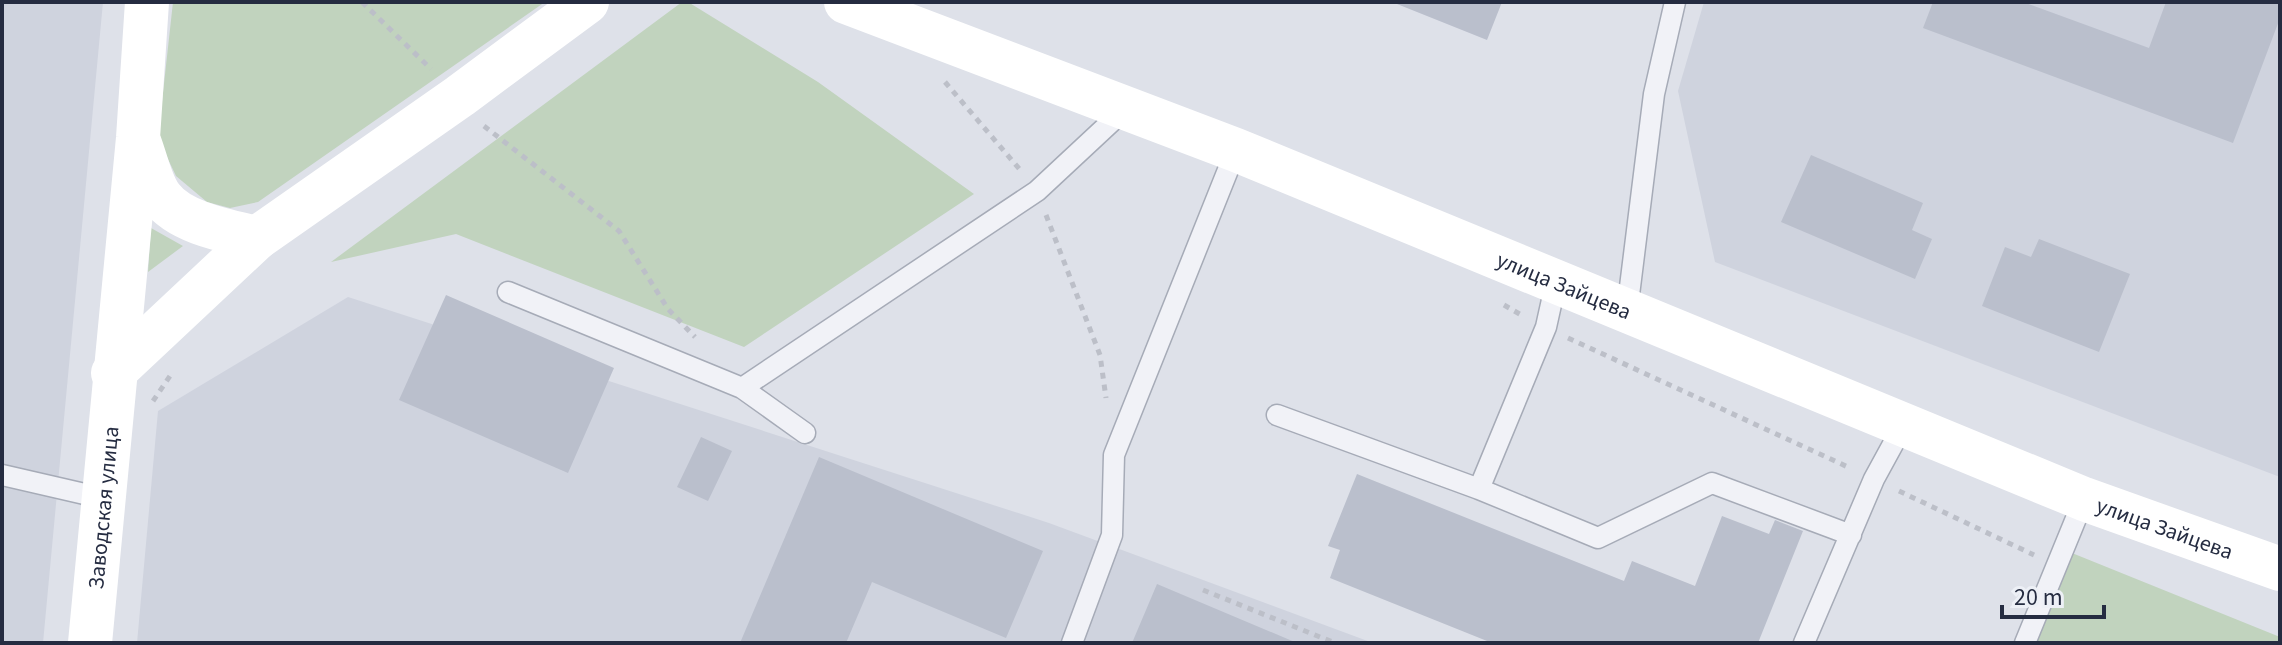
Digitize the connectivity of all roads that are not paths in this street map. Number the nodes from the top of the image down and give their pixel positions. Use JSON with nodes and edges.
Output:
{"nodes":[{"id":1,"x":147,"y":2,"type":"edge"},
{"id":2,"x":846,"y":2,"type":"edge"},
{"id":3,"x":1675,"y":2,"type":"edge"},
{"id":4,"x":574,"y":8,"type":"edge"},
{"id":5,"x":1124,"y":110,"type":"junction"},
{"id":6,"x":138,"y":138,"type":"junction"},
{"id":7,"x":1236,"y":150,"type":"junction"},
{"id":8,"x":257,"y":238,"type":"junction"},
{"id":9,"x":1556,"y":282,"type":"junction"},
{"id":10,"x":508,"y":292,"type":"dead end"},
{"id":11,"x":1627,"y":311,"type":"junction"},
{"id":12,"x":113,"y":373,"type":"junction"},
{"id":13,"x":742,"y":388,"type":"junction"},
{"id":14,"x":1277,"y":415,"type":"dead end"},
{"id":15,"x":1904,"y":424,"type":"junction"},
{"id":16,"x":805,"y":433,"type":"dead end"},
{"id":17,"x":2,"y":475,"type":"edge"},
{"id":18,"x":1479,"y":489,"type":"junction"},
{"id":19,"x":102,"y":498,"type":"junction"},
{"id":20,"x":2084,"y":499,"type":"junction"},
{"id":21,"x":1851,"y":535,"type":"junction"},
{"id":22,"x":2280,"y":569,"type":"edge"},
{"id":23,"x":90,"y":643,"type":"edge"},
{"id":24,"x":1072,"y":643,"type":"edge"},
{"id":25,"x":1804,"y":643,"type":"edge"},
{"id":26,"x":2025,"y":643,"type":"edge"}],
"edges":[{"from":1,"to":6,"type":"main road","name":"Заводская улица"},
{"from":2,"to":5,"type":"main road","name":"улица Зайцева"},
{"from":3,"to":11,"type":"lane"},
{"from":4,"to":8,"type":"main road"},
{"from":5,"to":7,"type":"main road","name":"улица Зайцева"},
{"from":5,"to":13,"type":"lane"},
{"from":6,"to":8,"type":"main road"},
{"from":6,"to":12,"type":"main road","name":"Заводская улица"},
{"from":7,"to":9,"type":"main road","name":"улица Зайцева"},
{"from":7,"to":24,"type":"lane"},
{"from":8,"to":12,"type":"main road"},
{"from":9,"to":11,"type":"main road","name":"улица Зайцева"},
{"from":9,"to":18,"type":"lane"},
{"from":10,"to":13,"type":"lane"},
{"from":11,"to":15,"type":"main road","name":"улица Зайцева"},
{"from":12,"to":19,"type":"main road","name":"Заводская улица"},
{"from":13,"to":16,"type":"lane"},
{"from":14,"to":18,"type":"lane"},
{"from":15,"to":20,"type":"main road","name":"улица Зайцева"},
{"from":15,"to":21,"type":"lane"},
{"from":17,"to":19,"type":"lane"},
{"from":18,"to":21,"type":"lane"},
{"from":19,"to":23,"type":"main road","name":"Заводская улица"},
{"from":20,"to":22,"type":"main road","name":"улица Зайцева"},
{"from":20,"to":26,"type":"lane"},
{"from":21,"to":25,"type":"lane"}]}
